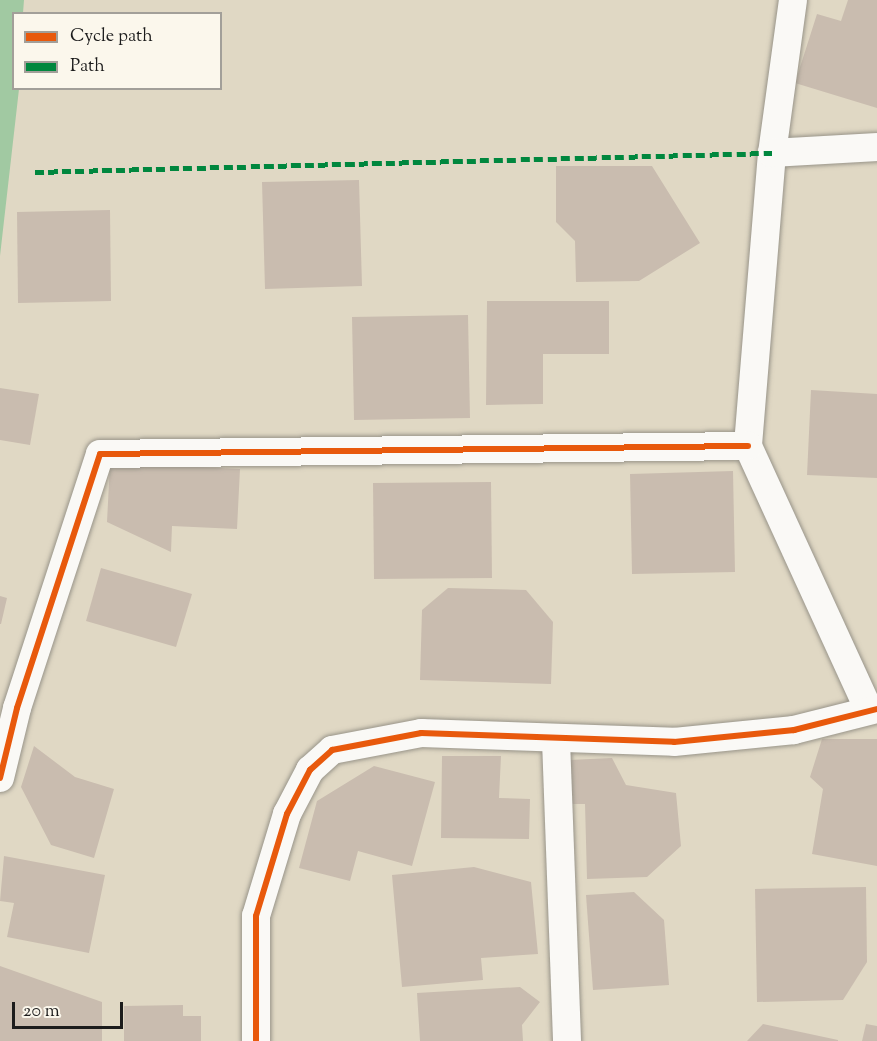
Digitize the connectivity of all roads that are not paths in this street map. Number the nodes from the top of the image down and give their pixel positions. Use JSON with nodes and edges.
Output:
{"nodes":[{"id":1,"x":793,"y":0,"type":"edge"},
{"id":2,"x":877,"y":147,"type":"edge"},
{"id":3,"x":772,"y":153,"type":"junction"},
{"id":4,"x":748,"y":446,"type":"junction"},
{"id":5,"x":872,"y":709,"type":"edge"},
{"id":6,"x":556,"y":740,"type":"junction"},
{"id":7,"x":0,"y":778,"type":"edge"},
{"id":8,"x":256,"y":1041,"type":"edge"},
{"id":9,"x":567,"y":1041,"type":"edge"}],
"edges":[{"from":1,"to":3,"type":"street"},
{"from":2,"to":3,"type":"street"},
{"from":3,"to":4,"type":"street"},
{"from":4,"to":5,"type":"street"},
{"from":4,"to":7,"type":"street"},
{"from":5,"to":6,"type":"street"},
{"from":6,"to":8,"type":"street"},
{"from":6,"to":9,"type":"street"}]}
